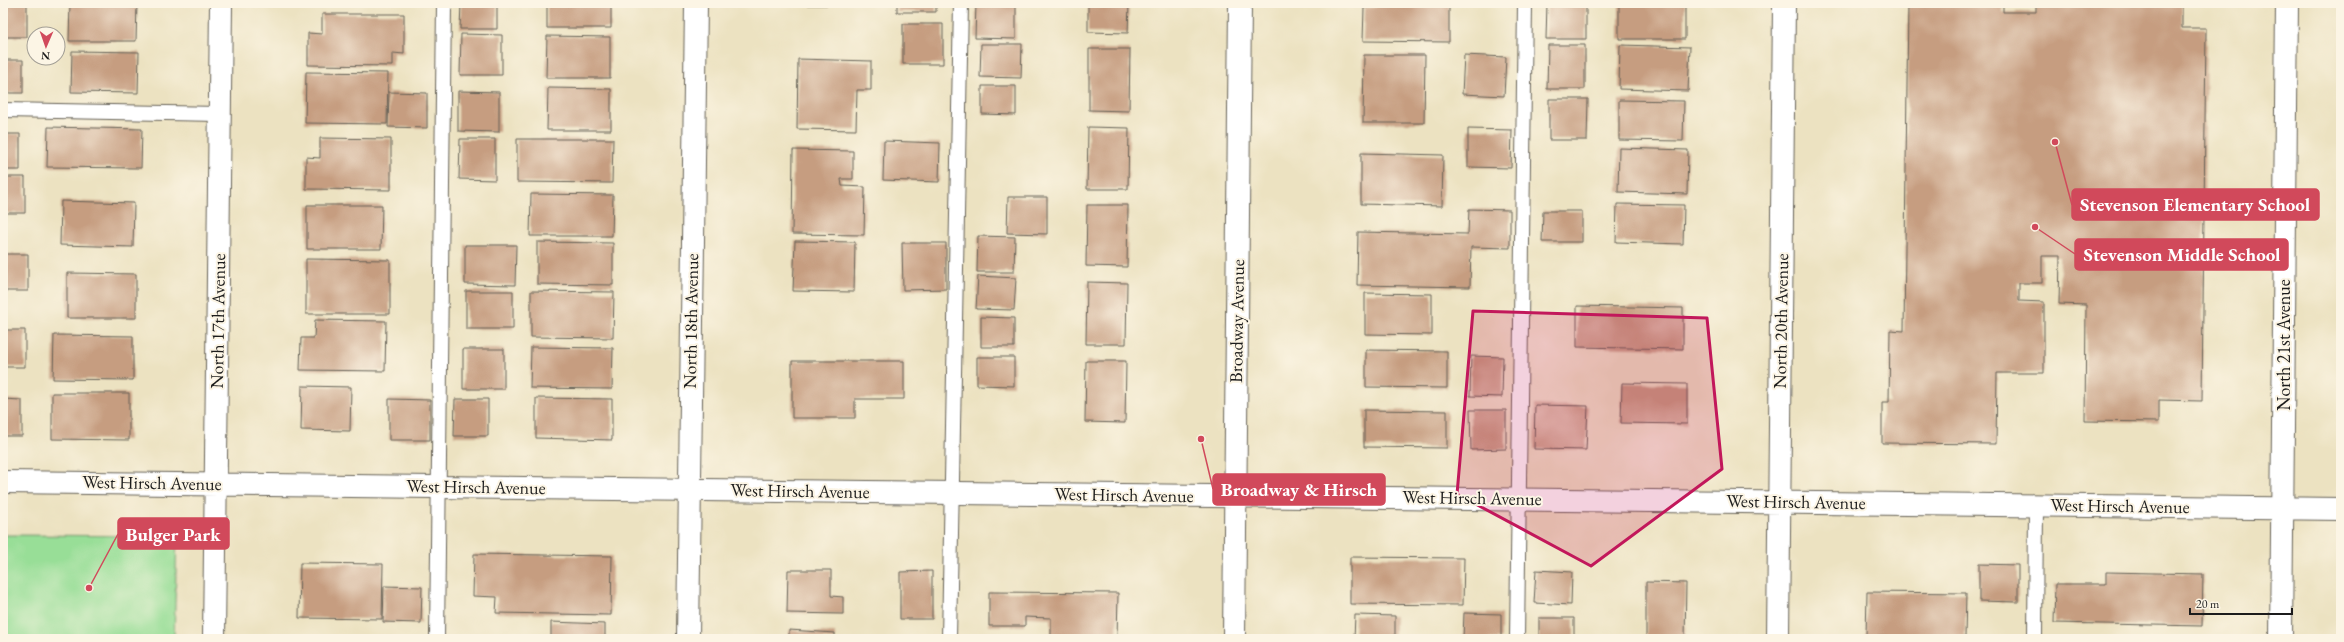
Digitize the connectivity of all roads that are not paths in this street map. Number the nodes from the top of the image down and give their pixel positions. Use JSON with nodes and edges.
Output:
{"nodes":[{"id":1,"x":221,"y":3,"type":"edge"},
{"id":2,"x":444,"y":3,"type":"edge"},
{"id":3,"x":696,"y":3,"type":"edge"},
{"id":4,"x":961,"y":3,"type":"edge"},
{"id":5,"x":1240,"y":3,"type":"edge"},
{"id":6,"x":1525,"y":3,"type":"edge"},
{"id":7,"x":1784,"y":3,"type":"edge"},
{"id":8,"x":2287,"y":3,"type":"edge"},
{"id":9,"x":3,"y":110,"type":"edge"},
{"id":10,"x":220,"y":114,"type":"junction"},
{"id":11,"x":3,"y":482,"type":"edge"},
{"id":12,"x":216,"y":484,"type":"junction"},
{"id":13,"x":438,"y":487,"type":"junction"},
{"id":14,"x":689,"y":489,"type":"junction"},
{"id":15,"x":951,"y":493,"type":"junction"},
{"id":16,"x":1235,"y":496,"type":"junction"},
{"id":17,"x":1519,"y":499,"type":"junction"},
{"id":18,"x":1779,"y":502,"type":"junction"},
{"id":19,"x":2036,"y":505,"type":"junction"},
{"id":20,"x":2282,"y":508,"type":"junction"},
{"id":21,"x":2341,"y":509,"type":"edge"},
{"id":22,"x":214,"y":639,"type":"edge"},
{"id":23,"x":437,"y":639,"type":"edge"},
{"id":24,"x":688,"y":639,"type":"edge"},
{"id":25,"x":950,"y":639,"type":"edge"},
{"id":26,"x":1234,"y":639,"type":"edge"},
{"id":27,"x":1517,"y":639,"type":"edge"},
{"id":28,"x":1778,"y":639,"type":"edge"},
{"id":29,"x":2035,"y":639,"type":"edge"},
{"id":30,"x":2282,"y":639,"type":"edge"}],
"edges":[{"from":1,"to":10,"type":"street","name":"North 17th Avenue"},
{"from":2,"to":13,"type":"lane"},
{"from":3,"to":14,"type":"street","name":"North 18th Avenue"},
{"from":4,"to":15,"type":"lane"},
{"from":5,"to":16,"type":"street","name":"Broadway Avenue"},
{"from":6,"to":17,"type":"lane"},
{"from":7,"to":18,"type":"street","name":"North 20th Avenue"},
{"from":8,"to":20,"type":"street","name":"North 21st Avenue"},
{"from":9,"to":10,"type":"lane"},
{"from":10,"to":12,"type":"street","name":"North 17th Avenue"},
{"from":11,"to":12,"type":"street","name":"West Hirsch Avenue"},
{"from":12,"to":13,"type":"street","name":"West Hirsch Avenue"},
{"from":12,"to":22,"type":"street","name":"North 17th Avenue"},
{"from":13,"to":14,"type":"street","name":"West Hirsch Avenue"},
{"from":13,"to":23,"type":"lane"},
{"from":14,"to":15,"type":"street","name":"West Hirsch Avenue"},
{"from":14,"to":24,"type":"street","name":"North 18th Avenue"},
{"from":15,"to":16,"type":"street","name":"West Hirsch Avenue"},
{"from":15,"to":25,"type":"lane"},
{"from":16,"to":17,"type":"street","name":"West Hirsch Avenue"},
{"from":16,"to":26,"type":"street","name":"Broadway Avenue"},
{"from":17,"to":18,"type":"street","name":"West Hirsch Avenue"},
{"from":17,"to":27,"type":"lane"},
{"from":18,"to":19,"type":"street","name":"West Hirsch Avenue"},
{"from":18,"to":28,"type":"street","name":"North 20th Avenue"},
{"from":19,"to":20,"type":"street","name":"West Hirsch Avenue"},
{"from":19,"to":29,"type":"lane"},
{"from":20,"to":21,"type":"street","name":"West Hirsch Avenue"},
{"from":20,"to":30,"type":"street","name":"North 21st Avenue"}]}
